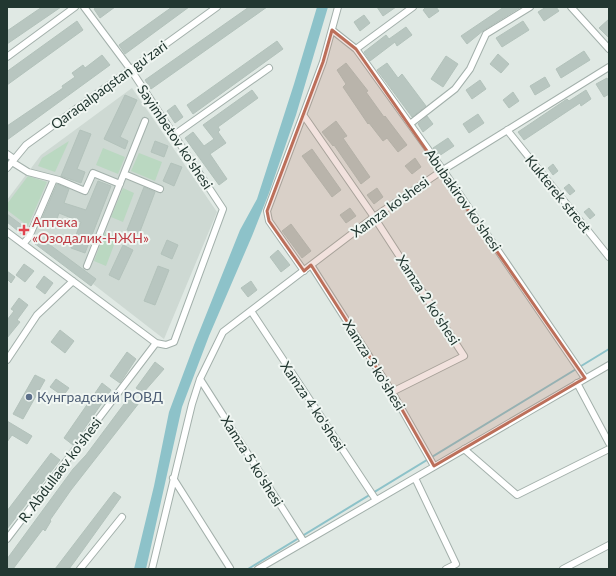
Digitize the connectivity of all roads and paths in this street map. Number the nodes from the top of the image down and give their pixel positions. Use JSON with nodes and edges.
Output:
{"nodes":[{"id":1,"x":75,"y":7,"type":"edge"},
{"id":2,"x":84,"y":7,"type":"edge"},
{"id":3,"x":217,"y":7,"type":"edge"},
{"id":4,"x":338,"y":7,"type":"edge"},
{"id":5,"x":413,"y":7,"type":"edge"},
{"id":6,"x":530,"y":7,"type":"edge"},
{"id":7,"x":571,"y":7,"type":"edge"},
{"id":8,"x":332,"y":30,"type":"junction"},
{"id":9,"x":356,"y":49,"type":"junction"},
{"id":10,"x":609,"y":49,"type":"edge"},
{"id":11,"x":7,"y":57,"type":"edge"},
{"id":12,"x":609,"y":67,"type":"edge"},
{"id":13,"x":269,"y":68,"type":"dead end"},
{"id":14,"x":131,"y":70,"type":"junction"},
{"id":15,"x":304,"y":116,"type":"junction"},
{"id":16,"x":146,"y":120,"type":"dead end"},
{"id":17,"x":410,"y":124,"type":"junction"},
{"id":18,"x":507,"y":130,"type":"junction"},
{"id":19,"x":174,"y":135,"type":"junction"},
{"id":20,"x":7,"y":154,"type":"edge"},
{"id":21,"x":13,"y":161,"type":"junction"},
{"id":22,"x":7,"y":168,"type":"edge"},
{"id":23,"x":443,"y":170,"type":"junction"},
{"id":24,"x":124,"y":174,"type":"junction"},
{"id":25,"x":54,"y":179,"type":"junction"},
{"id":26,"x":120,"y":184,"type":"junction"},
{"id":27,"x":160,"y":188,"type":"dead end"},
{"id":28,"x":374,"y":217,"type":"junction"},
{"id":29,"x":7,"y":232,"type":"edge"},
{"id":30,"x":23,"y":244,"type":"junction"},
{"id":31,"x":609,"y":257,"type":"edge"},
{"id":32,"x":311,"y":265,"type":"junction"},
{"id":33,"x":87,"y":266,"type":"dead end"},
{"id":34,"x":304,"y":271,"type":"junction"},
{"id":35,"x":73,"y":281,"type":"junction"},
{"id":36,"x":250,"y":311,"type":"junction"},
{"id":37,"x":156,"y":343,"type":"junction"},
{"id":38,"x":7,"y":360,"type":"edge"},
{"id":39,"x":609,"y":364,"type":"edge"},
{"id":40,"x":585,"y":378,"type":"junction"},
{"id":41,"x":200,"y":379,"type":"junction"},
{"id":42,"x":577,"y":383,"type":"junction"},
{"id":43,"x":392,"y":392,"type":"junction"},
{"id":44,"x":609,"y":443,"type":"edge"},
{"id":45,"x":464,"y":449,"type":"junction"},
{"id":46,"x":609,"y":449,"type":"edge"},
{"id":47,"x":434,"y":466,"type":"junction"},
{"id":48,"x":173,"y":478,"type":"junction"},
{"id":49,"x":414,"y":478,"type":"junction"},
{"id":50,"x":376,"y":500,"type":"junction"},
{"id":51,"x":122,"y":516,"type":"dead end"},
{"id":52,"x":7,"y":539,"type":"edge"},
{"id":53,"x":304,"y":542,"type":"junction"},
{"id":54,"x":609,"y":545,"type":"edge"},
{"id":55,"x":230,"y":568,"type":"dead end"},
{"id":56,"x":80,"y":569,"type":"edge"},
{"id":57,"x":152,"y":569,"type":"edge"},
{"id":58,"x":258,"y":569,"type":"edge"},
{"id":59,"x":446,"y":569,"type":"edge"},
{"id":60,"x":563,"y":569,"type":"edge"}],
"edges":[{"from":1,"to":11,"type":"street"},
{"from":2,"to":14,"type":"street","name":"Sayimbetov ko'shesi"},
{"from":3,"to":14,"type":"street","name":"Qaraqalpaqstan gu'zari"},
{"from":4,"to":8,"type":"street"},
{"from":5,"to":9,"type":"street"},
{"from":6,"to":17,"type":"street"},
{"from":7,"to":10,"type":"street"},
{"from":8,"to":9,"type":"street","name":"Abubakirov ko'shesi"},
{"from":8,"to":15,"type":"street"},
{"from":9,"to":17,"type":"street","name":"Abubakirov ko'shesi"},
{"from":12,"to":18,"type":"street","name":"Xamza ko'shesi"},
{"from":13,"to":19,"type":"street"},
{"from":14,"to":19,"type":"street","name":"Sayimbetov ko'shesi"},
{"from":14,"to":21,"type":"street","name":"Qaraqalpaqstan gu'zari"},
{"from":15,"to":28,"type":"street"},
{"from":15,"to":34,"type":"street"},
{"from":16,"to":24,"type":"street"},
{"from":17,"to":23,"type":"street","name":"Abubakirov ko'shesi"},
{"from":18,"to":23,"type":"street","name":"Xamza ko'shesi"},
{"from":18,"to":31,"type":"street","name":"Kukterek street"},
{"from":19,"to":37,"type":"street","name":"Sayimbetov ko'shesi"},
{"from":20,"to":21,"type":"street"},
{"from":21,"to":22,"type":"street","name":"Qaraqalpaqstan gu'zari"},
{"from":21,"to":25,"type":"street"},
{"from":23,"to":28,"type":"street","name":"Xamza ko'shesi"},
{"from":23,"to":40,"type":"street","name":"Abubakirov ko'shesi"},
{"from":24,"to":26,"type":"street"},
{"from":24,"to":27,"type":"street"},
{"from":25,"to":26,"type":"street"},
{"from":25,"to":30,"type":"street"},
{"from":26,"to":33,"type":"street"},
{"from":28,"to":32,"type":"street","name":"Xamza ko'shesi"},
{"from":28,"to":43,"type":"street","name":"Xamza 2 ko'shesi"},
{"from":29,"to":30,"type":"street"},
{"from":30,"to":35,"type":"street"},
{"from":32,"to":34,"type":"street","name":"Xamza ko'shesi"},
{"from":32,"to":43,"type":"street","name":"Xamza 3 ko'shesi"},
{"from":34,"to":36,"type":"street","name":"Xamza ko'shesi"},
{"from":35,"to":37,"type":"street"},
{"from":35,"to":38,"type":"street"},
{"from":36,"to":41,"type":"street","name":"Xamza ko'shesi"},
{"from":36,"to":50,"type":"street","name":"Xamza 4 ko'shesi"},
{"from":37,"to":52,"type":"street","name":"R. Abdullaev ko'shesi"},
{"from":39,"to":40,"type":"street"},
{"from":40,"to":42,"type":"street"},
{"from":41,"to":48,"type":"street","name":"Xamza ko'shesi"},
{"from":41,"to":53,"type":"street","name":"Xamza 5 ko'shesi"},
{"from":42,"to":44,"type":"street"},
{"from":42,"to":45,"type":"street"},
{"from":43,"to":47,"type":"street","name":"Xamza 3 ko'shesi"},
{"from":45,"to":46,"type":"street"},
{"from":45,"to":47,"type":"street"},
{"from":47,"to":49,"type":"street"},
{"from":48,"to":55,"type":"street"},
{"from":48,"to":57,"type":"street","name":"Xamza ko'shesi"},
{"from":49,"to":50,"type":"street"},
{"from":49,"to":59,"type":"street"},
{"from":50,"to":53,"type":"street"},
{"from":51,"to":56,"type":"street"},
{"from":53,"to":58,"type":"street"},
{"from":54,"to":60,"type":"street"}]}
